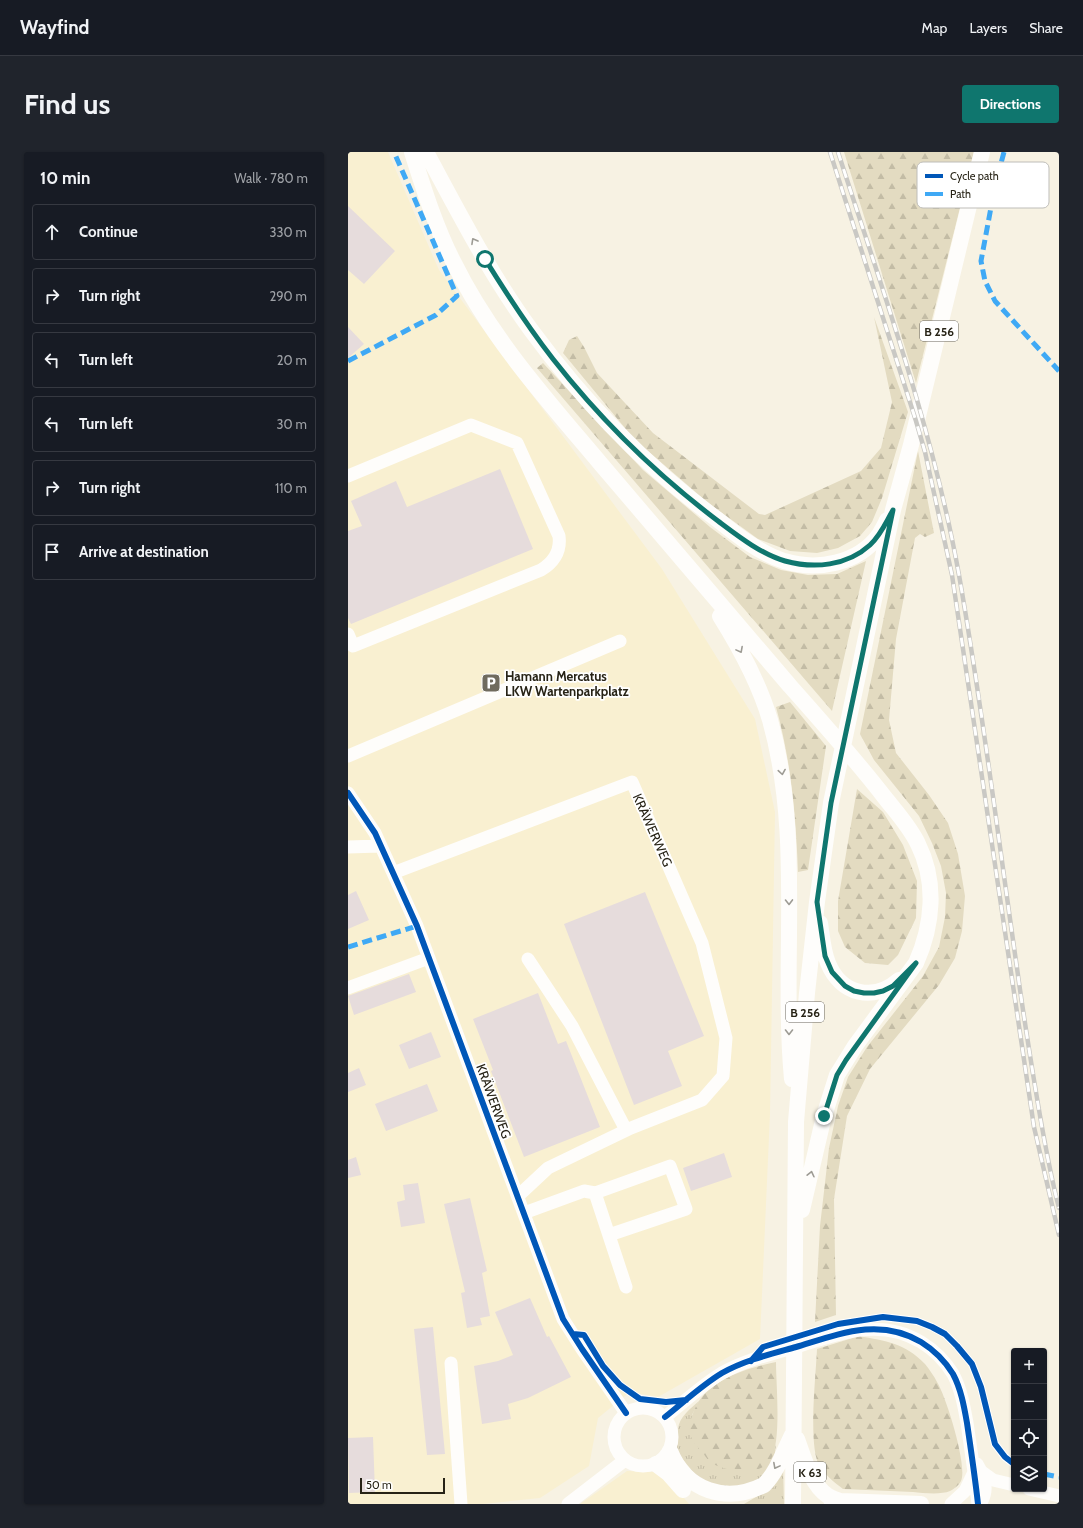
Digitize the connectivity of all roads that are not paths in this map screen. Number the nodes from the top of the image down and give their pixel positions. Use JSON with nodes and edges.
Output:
{"nodes":[{"id":1,"x":412,"y":152,"type":"edge"},
{"id":2,"x":426,"y":152,"type":"edge"},
{"id":3,"x":982,"y":152,"type":"edge"},
{"id":4,"x":980,"y":162,"type":"edge"},
{"id":5,"x":968,"y":208,"type":"edge"},
{"id":6,"x":348,"y":476,"type":"edge"},
{"id":7,"x":893,"y":510,"type":"junction"},
{"id":8,"x":690,"y":569,"type":"junction"},
{"id":9,"x":348,"y":634,"type":"edge"},
{"id":10,"x":620,"y":641,"type":"dead end"},
{"id":11,"x":348,"y":756,"type":"edge"},
{"id":12,"x":348,"y":793,"type":"edge"},
{"id":13,"x":380,"y":846,"type":"junction"},
{"id":14,"x":348,"y":847,"type":"edge"},
{"id":15,"x":393,"y":873,"type":"junction"},
{"id":16,"x":817,"y":902,"type":"junction"},
{"id":17,"x":429,"y":958,"type":"junction"},
{"id":18,"x":528,"y":959,"type":"dead end"},
{"id":19,"x":916,"y":963,"type":"junction"},
{"id":20,"x":348,"y":988,"type":"edge"},
{"id":21,"x":796,"y":1122,"type":"junction"},
{"id":22,"x":626,"y":1130,"type":"junction"},
{"id":23,"x":595,"y":1193,"type":"junction"},
{"id":24,"x":518,"y":1196,"type":"junction"},
{"id":25,"x":524,"y":1214,"type":"junction"},
{"id":26,"x":609,"y":1235,"type":"junction"},
{"id":27,"x":795,"y":1239,"type":"junction"},
{"id":28,"x":626,"y":1287,"type":"dead end"},
{"id":29,"x":451,"y":1363,"type":"dead end"},
{"id":30,"x":626,"y":1413,"type":"junction"},
{"id":31,"x":665,"y":1417,"type":"junction"},
{"id":32,"x":794,"y":1431,"type":"junction"},
{"id":33,"x":670,"y":1451,"type":"junction"},
{"id":34,"x":625,"y":1460,"type":"junction"},
{"id":35,"x":656,"y":1464,"type":"junction"},
{"id":36,"x":978,"y":1472,"type":"junction"},
{"id":37,"x":1011,"y":1484,"type":"edge"},
{"id":38,"x":1042,"y":1492,"type":"edge"},
{"id":39,"x":1059,"y":1496,"type":"edge"},
{"id":40,"x":694,"y":1501,"type":"dead end"},
{"id":41,"x":836,"y":1503,"type":"edge"},
{"id":42,"x":461,"y":1504,"type":"edge"},
{"id":43,"x":568,"y":1504,"type":"edge"},
{"id":44,"x":793,"y":1504,"type":"edge"},
{"id":45,"x":921,"y":1504,"type":"edge"},
{"id":46,"x":951,"y":1504,"type":"edge"},
{"id":47,"x":979,"y":1504,"type":"edge"}],
"edges":[{"from":1,"to":8,"type":"main road"},
{"from":7,"to":2,"type":"main road","one_way":true},
{"from":3,"to":4,"type":"main road","number":"B 256"},
{"from":5,"to":7,"type":"main road","number":"B 256"},
{"from":6,"to":9,"type":"street"},
{"from":7,"to":16,"type":"main road","number":"B 256"},
{"from":8,"to":19,"type":"main road"},
{"from":8,"to":21,"type":"main road","one_way":true},
{"from":10,"to":11,"type":"street"},
{"from":12,"to":13,"type":"street","name":"KRÄWERWEG"},
{"from":13,"to":14,"type":"street"},
{"from":13,"to":15,"type":"street","name":"KRÄWERWEG"},
{"from":15,"to":17,"type":"street","name":"KRÄWERWEG"},
{"from":15,"to":22,"type":"street","name":"KRÄWERWEG"},
{"from":16,"to":19,"type":"main road"},
{"from":16,"to":21,"type":"main road","number":"B 256"},
{"from":17,"to":20,"type":"street"},
{"from":17,"to":24,"type":"street","name":"KRÄWERWEG"},
{"from":18,"to":22,"type":"street"},
{"from":27,"to":19,"type":"main road","one_way":true},
{"from":21,"to":27,"type":"main road","number":"B 256"},
{"from":22,"to":24,"type":"street","name":"KRÄWERWEG"},
{"from":23,"to":25,"type":"street"},
{"from":23,"to":26,"type":"street"},
{"from":23,"to":26,"type":"street"},
{"from":24,"to":25,"type":"street","name":"KRÄWERWEG"},
{"from":25,"to":30,"type":"street","name":"KRÄWERWEG"},
{"from":26,"to":28,"type":"street"},
{"from":27,"to":32,"type":"main road","number":"B 256"},
{"from":29,"to":42,"type":"street"},
{"from":30,"to":31,"type":"street"},
{"from":30,"to":34,"type":"street"},
{"from":31,"to":33,"type":"street"},
{"from":31,"to":36,"type":"street"},
{"from":32,"to":33,"type":"main road","one_way":true},
{"from":32,"to":41,"type":"main road","number":"K 63"},
{"from":32,"to":44,"type":"main road","number":"B 256"},
{"from":33,"to":35,"type":"street"},
{"from":34,"to":35,"type":"street"},
{"from":34,"to":43,"type":"street"},
{"from":35,"to":40,"type":"main road"},
{"from":36,"to":37,"type":"street"},
{"from":36,"to":46,"type":"street"},
{"from":36,"to":47,"type":"street"},
{"from":38,"to":39,"type":"street"},
{"from":41,"to":45,"type":"main road","number":"K 63"}]}
